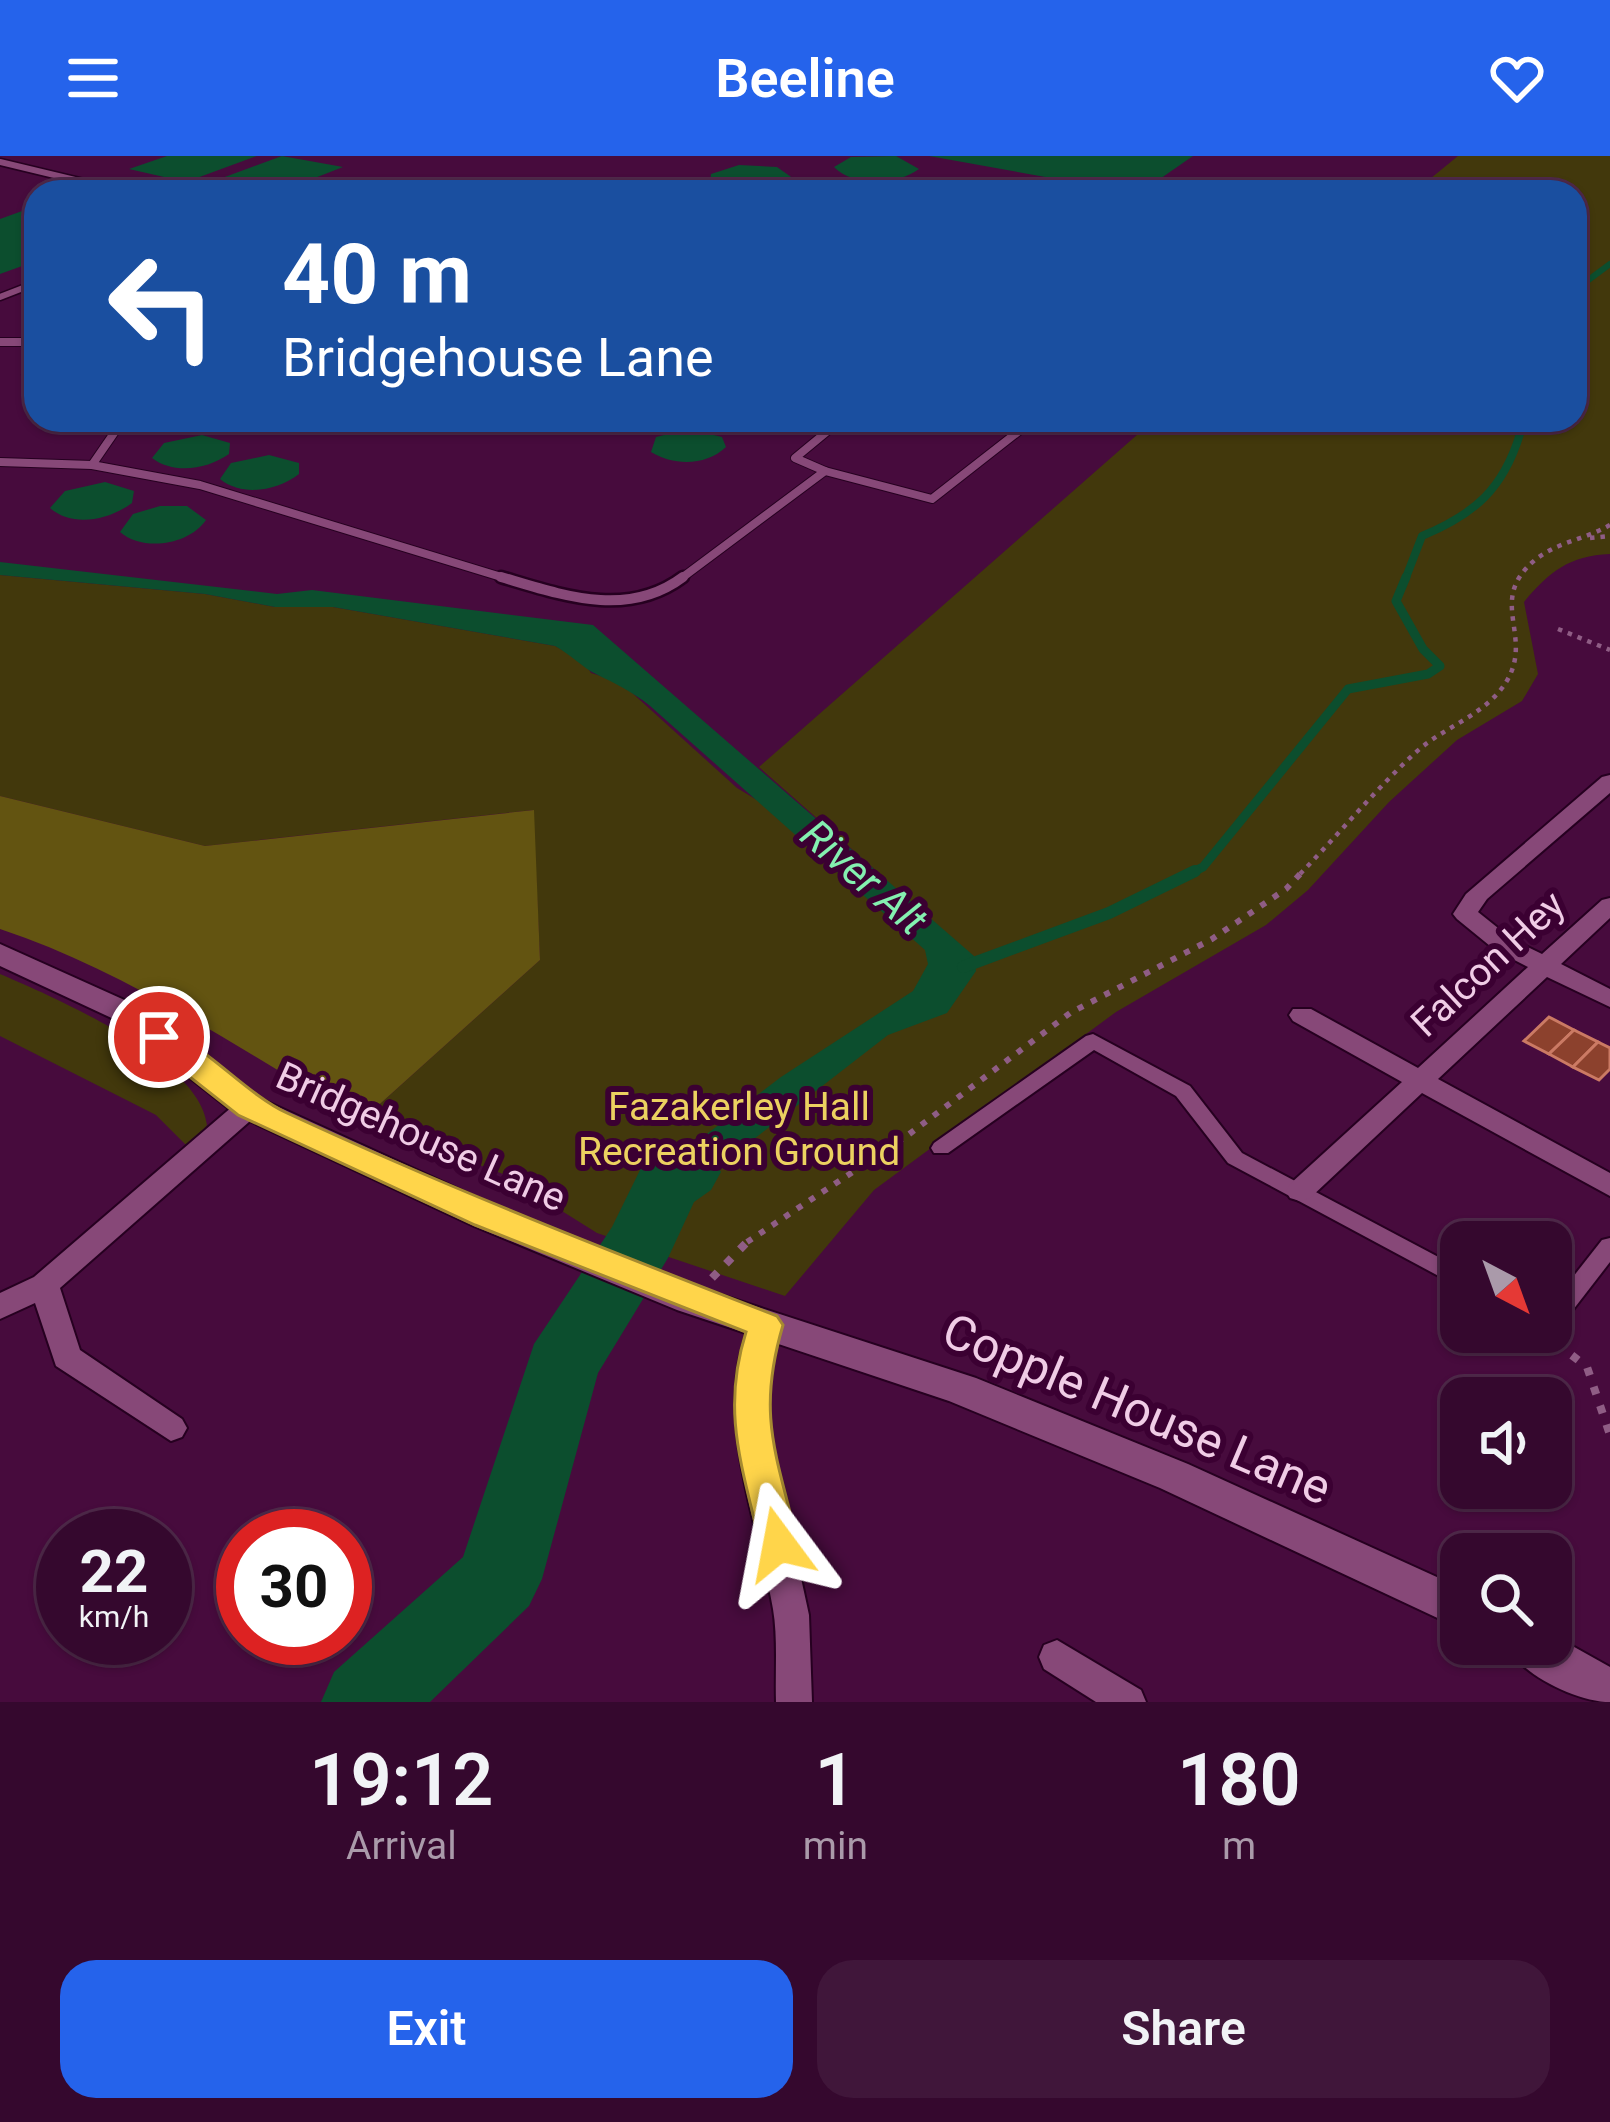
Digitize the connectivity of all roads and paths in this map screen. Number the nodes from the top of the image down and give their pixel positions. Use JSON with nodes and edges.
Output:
{"nodes":[{"id":1,"x":0,"y":162,"type":"edge"},
{"id":2,"x":75,"y":180,"type":"edge"},
{"id":3,"x":115,"y":432,"type":"edge"},
{"id":4,"x":826,"y":432,"type":"edge"},
{"id":5,"x":1018,"y":432,"type":"edge"},
{"id":6,"x":0,"y":463,"type":"edge"},
{"id":7,"x":92,"y":465,"type":"junction"},
{"id":8,"x":825,"y":471,"type":"junction"},
{"id":9,"x":1610,"y":525,"type":"edge"},
{"id":10,"x":1610,"y":536,"type":"edge"},
{"id":11,"x":1571,"y":539,"type":"junction"},
{"id":12,"x":1558,"y":629,"type":"dead end"},
{"id":13,"x":1610,"y":650,"type":"edge"},
{"id":14,"x":1610,"y":782,"type":"edge"},
{"id":15,"x":1610,"y":905,"type":"edge"},
{"id":16,"x":0,"y":954,"type":"edge"},
{"id":17,"x":1543,"y":965,"type":"junction"},
{"id":18,"x":1610,"y":1000,"type":"edge"},
{"id":19,"x":1302,"y":1015,"type":"dead end"},
{"id":20,"x":1419,"y":1081,"type":"junction"},
{"id":21,"x":249,"y":1107,"type":"junction"},
{"id":22,"x":941,"y":1148,"type":"dead end"},
{"id":23,"x":1610,"y":1186,"type":"edge"},
{"id":24,"x":1300,"y":1191,"type":"junction"},
{"id":25,"x":1610,"y":1246,"type":"edge"},
{"id":26,"x":1440,"y":1268,"type":"edge"},
{"id":27,"x":44,"y":1285,"type":"junction"},
{"id":28,"x":1572,"y":1295,"type":"edge"},
{"id":29,"x":690,"y":1300,"type":"junction"},
{"id":30,"x":0,"y":1307,"type":"edge"},
{"id":31,"x":765,"y":1325,"type":"junction"},
{"id":32,"x":1569,"y":1353,"type":"edge"},
{"id":33,"x":171,"y":1428,"type":"dead end"},
{"id":34,"x":1610,"y":1435,"type":"edge"},
{"id":35,"x":1440,"y":1600,"type":"edge"},
{"id":36,"x":1057,"y":1657,"type":"dead end"},
{"id":37,"x":1565,"y":1665,"type":"edge"},
{"id":38,"x":1610,"y":1690,"type":"edge"},
{"id":39,"x":794,"y":1702,"type":"edge"},
{"id":40,"x":1128,"y":1702,"type":"edge"}],
"edges":[{"from":1,"to":2,"type":"lane"},
{"from":3,"to":7,"type":"lane"},
{"from":4,"to":8,"type":"lane"},
{"from":5,"to":8,"type":"lane"},
{"from":6,"to":7,"type":"lane"},
{"from":7,"to":8,"type":"lane"},
{"from":9,"to":11,"type":"path"},
{"from":10,"to":11,"type":"path"},
{"from":11,"to":29,"type":"path"},
{"from":12,"to":13,"type":"path"},
{"from":14,"to":17,"type":"street"},
{"from":15,"to":17,"type":"street","name":"Falcon Hey"},
{"from":16,"to":21,"type":"street","name":"Bridgehouse Lane"},
{"from":17,"to":18,"type":"street"},
{"from":17,"to":20,"type":"street","name":"Falcon Hey"},
{"from":19,"to":20,"type":"street","name":"Falcon Hey"},
{"from":20,"to":23,"type":"street"},
{"from":20,"to":24,"type":"street","name":"Falcon Hey"},
{"from":21,"to":27,"type":"street"},
{"from":21,"to":29,"type":"street","name":"Bridgehouse Lane"},
{"from":22,"to":24,"type":"street"},
{"from":24,"to":26,"type":"street"},
{"from":25,"to":28,"type":"street"},
{"from":27,"to":30,"type":"street"},
{"from":27,"to":33,"type":"street"},
{"from":29,"to":31,"type":"street","name":"Bridgehouse Lane"},
{"from":31,"to":35,"type":"street","name":"Copple House Lane"},
{"from":31,"to":39,"type":"street"},
{"from":32,"to":34,"type":"path"},
{"from":36,"to":40,"type":"street"},
{"from":37,"to":38,"type":"street"}]}
